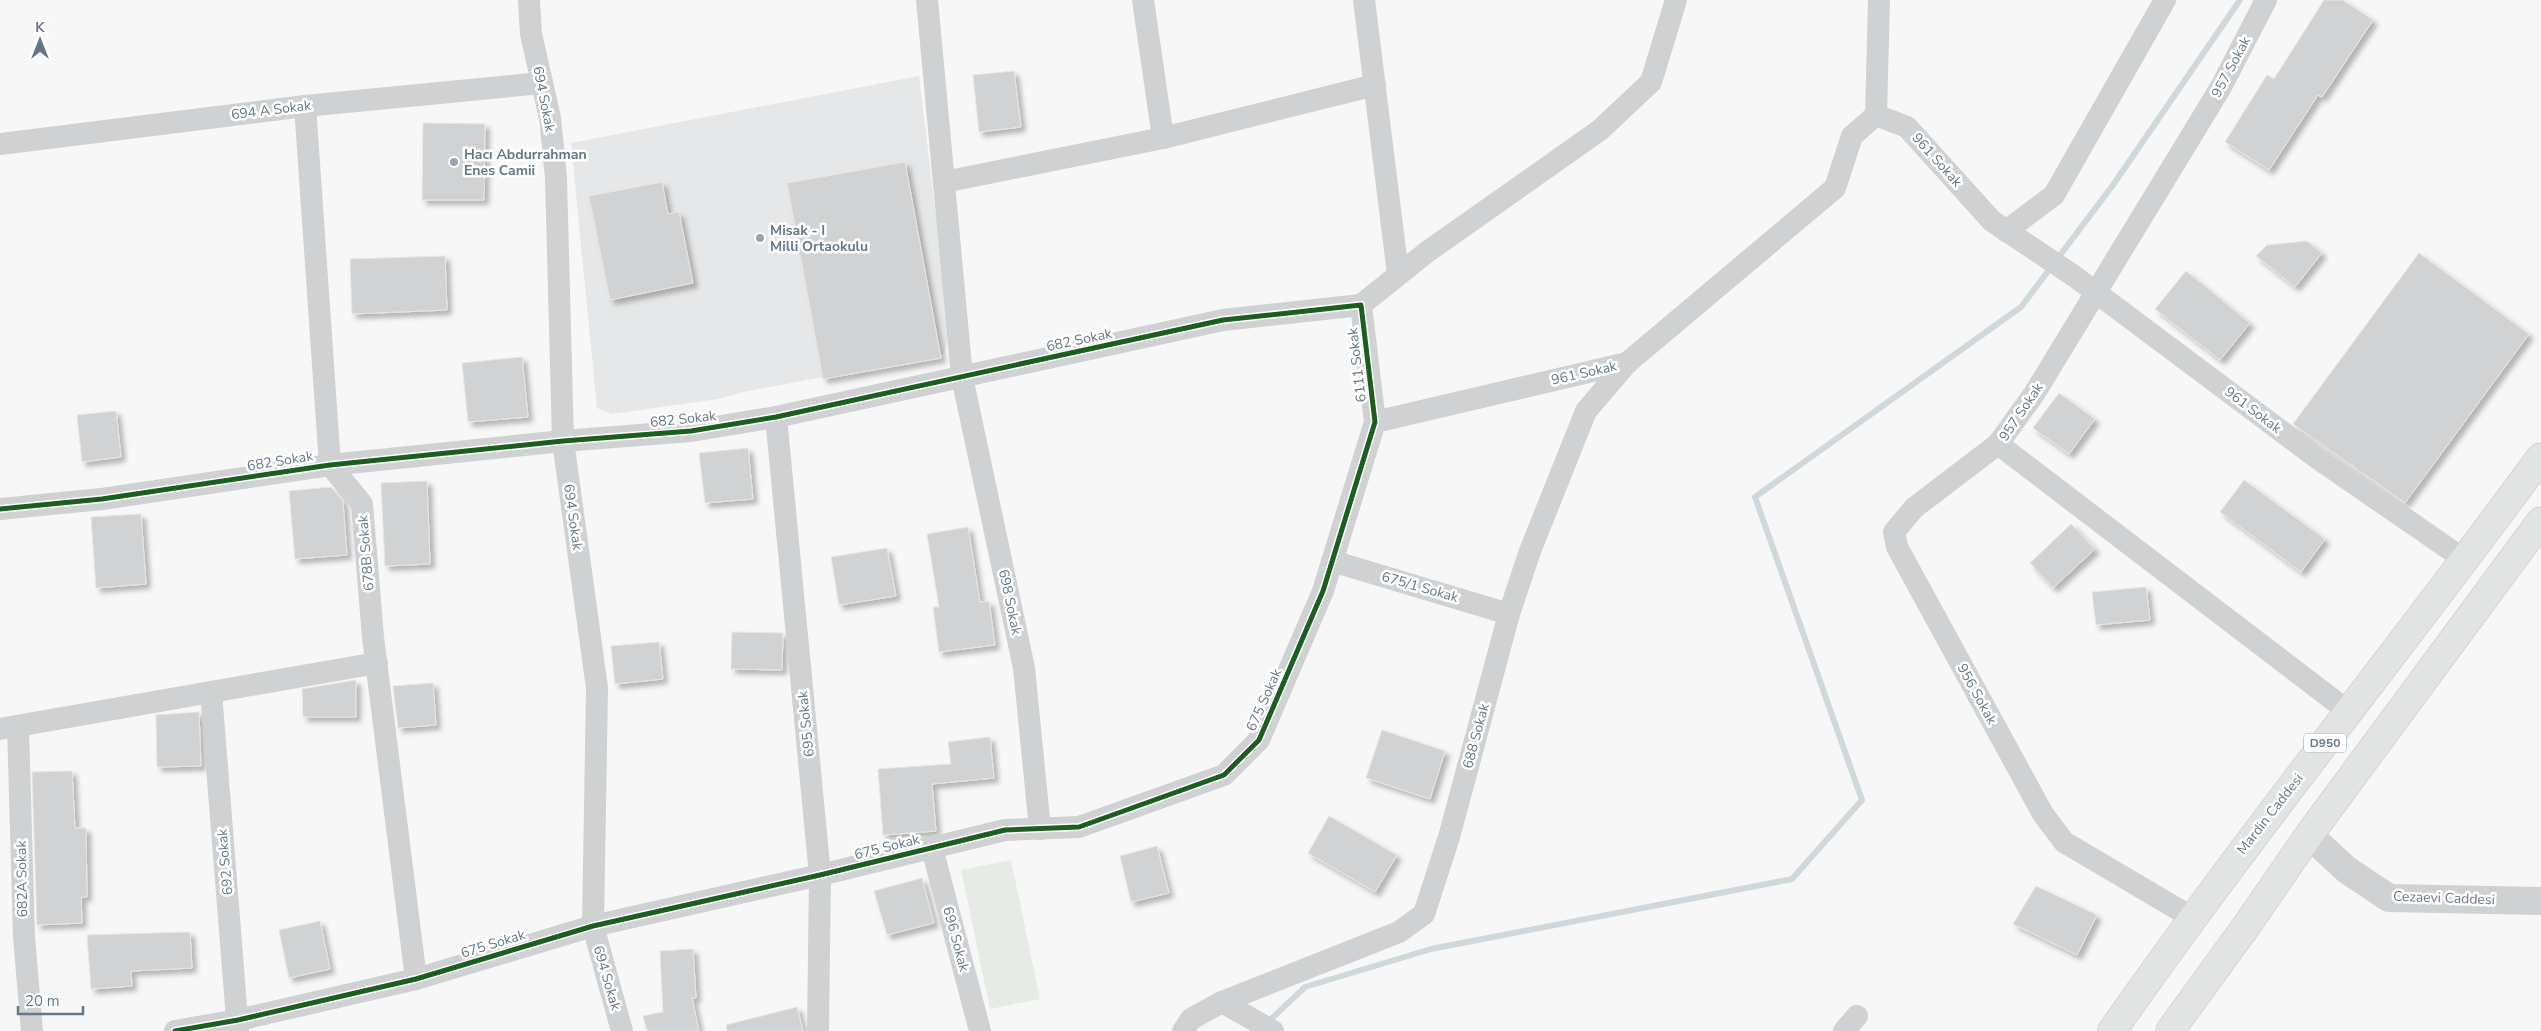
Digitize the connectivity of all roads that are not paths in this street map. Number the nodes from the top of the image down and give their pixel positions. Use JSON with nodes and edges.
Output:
{"nodes":[{"id":1,"x":529,"y":0,"type":"edge"},
{"id":2,"x":927,"y":0,"type":"edge"},
{"id":3,"x":1143,"y":0,"type":"edge"},
{"id":4,"x":1364,"y":0,"type":"edge"},
{"id":5,"x":1676,"y":0,"type":"edge"},
{"id":6,"x":1879,"y":0,"type":"edge"},
{"id":7,"x":2165,"y":0,"type":"edge"},
{"id":8,"x":2266,"y":0,"type":"edge"},
{"id":9,"x":542,"y":83,"type":"junction"},
{"id":10,"x":1375,"y":85,"type":"junction"},
{"id":11,"x":305,"y":106,"type":"junction"},
{"id":12,"x":1876,"y":115,"type":"junction"},
{"id":13,"x":1163,"y":138,"type":"junction"},
{"id":14,"x":0,"y":144,"type":"edge"},
{"id":15,"x":944,"y":182,"type":"junction"},
{"id":16,"x":2012,"y":235,"type":"junction"},
{"id":17,"x":1398,"y":274,"type":"junction"},
{"id":18,"x":2095,"y":291,"type":"junction"},
{"id":19,"x":1361,"y":305,"type":"junction"},
{"id":20,"x":1627,"y":363,"type":"junction"},
{"id":21,"x":962,"y":377,"type":"junction"},
{"id":22,"x":776,"y":417,"type":"junction"},
{"id":23,"x":1375,"y":422,"type":"junction"},
{"id":24,"x":562,"y":441,"type":"junction"},
{"id":25,"x":1998,"y":444,"type":"junction"},
{"id":26,"x":2541,"y":457,"type":"edge"},
{"id":27,"x":330,"y":464,"type":"junction"},
{"id":28,"x":0,"y":509,"type":"edge"},
{"id":29,"x":2541,"y":521,"type":"edge"},
{"id":30,"x":2465,"y":560,"type":"junction"},
{"id":31,"x":1332,"y":561,"type":"junction"},
{"id":32,"x":1509,"y":614,"type":"junction"},
{"id":33,"x":376,"y":663,"type":"junction"},
{"id":34,"x":211,"y":692,"type":"junction"},
{"id":35,"x":2349,"y":712,"type":"junction"},
{"id":36,"x":9,"y":727,"type":"edge"},
{"id":37,"x":1040,"y":828,"type":"junction"},
{"id":38,"x":2309,"y":835,"type":"junction"},
{"id":39,"x":932,"y":848,"type":"junction"},
{"id":40,"x":820,"y":875,"type":"junction"},
{"id":41,"x":2541,"y":901,"type":"edge"},
{"id":42,"x":2191,"y":917,"type":"junction"},
{"id":43,"x":592,"y":926,"type":"junction"},
{"id":44,"x":416,"y":979,"type":"junction"},
{"id":45,"x":1222,"y":1002,"type":"junction"},
{"id":46,"x":238,"y":1025,"type":"edge"},
{"id":47,"x":32,"y":1031,"type":"edge"},
{"id":48,"x":175,"y":1031,"type":"edge"},
{"id":49,"x":622,"y":1031,"type":"edge"},
{"id":50,"x":818,"y":1031,"type":"edge"},
{"id":51,"x":980,"y":1031,"type":"edge"},
{"id":52,"x":1183,"y":1031,"type":"edge"},
{"id":53,"x":1274,"y":1031,"type":"edge"},
{"id":54,"x":2112,"y":1031,"type":"edge"},
{"id":55,"x":2170,"y":1031,"type":"edge"}],
"edges":[{"from":1,"to":9,"type":"street","name":"694 Sokak"},
{"from":2,"to":15,"type":"street","name":"698 Sokak"},
{"from":3,"to":13,"type":"street"},
{"from":4,"to":10,"type":"street"},
{"from":5,"to":17,"type":"street"},
{"from":6,"to":12,"type":"street"},
{"from":7,"to":16,"type":"street"},
{"from":8,"to":18,"type":"street","name":"957 Sokak"},
{"from":9,"to":11,"type":"street","name":"694 A Sokak"},
{"from":9,"to":24,"type":"street","name":"694 Sokak"},
{"from":10,"to":13,"type":"street"},
{"from":10,"to":17,"type":"street"},
{"from":11,"to":14,"type":"street","name":"694 A Sokak"},
{"from":11,"to":27,"type":"street"},
{"from":12,"to":16,"type":"street","name":"961 Sokak"},
{"from":12,"to":20,"type":"street","name":"961 Sokak"},
{"from":13,"to":15,"type":"street"},
{"from":15,"to":21,"type":"street","name":"698 Sokak"},
{"from":16,"to":18,"type":"street","name":"961 Sokak"},
{"from":17,"to":19,"type":"street"},
{"from":18,"to":25,"type":"street","name":"957 Sokak"},
{"from":18,"to":30,"type":"street","name":"961 Sokak"},
{"from":19,"to":21,"type":"street","name":"682 Sokak"},
{"from":19,"to":23,"type":"street","name":"6111 Sokak"},
{"from":20,"to":23,"type":"street","name":"961 Sokak"},
{"from":20,"to":32,"type":"street","name":"688 Sokak"},
{"from":21,"to":22,"type":"street","name":"682 Sokak"},
{"from":21,"to":37,"type":"street","name":"698 Sokak"},
{"from":22,"to":24,"type":"street","name":"682 Sokak"},
{"from":22,"to":40,"type":"street","name":"695 Sokak"},
{"from":23,"to":31,"type":"street","name":"675 Sokak"},
{"from":24,"to":27,"type":"street","name":"682 Sokak"},
{"from":24,"to":43,"type":"street","name":"694 Sokak"},
{"from":25,"to":35,"type":"street","name":"957 Sokak"},
{"from":25,"to":42,"type":"street","name":"956 Sokak"},
{"from":26,"to":30,"type":"highway","name":"Mardin Caddesi","number":"D950"},
{"from":27,"to":28,"type":"street","name":"682 Sokak"},
{"from":27,"to":33,"type":"street","name":"678B Sokak"},
{"from":29,"to":38,"type":"highway","number":"D950"},
{"from":30,"to":35,"type":"highway","name":"Mardin Caddesi","number":"D950"},
{"from":31,"to":32,"type":"street","name":"675/1 Sokak"},
{"from":31,"to":37,"type":"street","name":"675 Sokak"},
{"from":32,"to":45,"type":"street","name":"688 Sokak"},
{"from":33,"to":34,"type":"street"},
{"from":33,"to":44,"type":"street","name":"678B Sokak"},
{"from":34,"to":36,"type":"street"},
{"from":34,"to":46,"type":"street","name":"692 Sokak"},
{"from":35,"to":42,"type":"highway","name":"Mardin Caddesi","number":"D950"},
{"from":36,"to":47,"type":"street","name":"682A Sokak"},
{"from":37,"to":39,"type":"street","name":"675 Sokak"},
{"from":38,"to":41,"type":"street","name":"Cezaevi Caddesi"},
{"from":38,"to":55,"type":"highway","number":"D950"},
{"from":39,"to":40,"type":"street","name":"675 Sokak"},
{"from":39,"to":51,"type":"street","name":"696 Sokak"},
{"from":40,"to":43,"type":"street","name":"675 Sokak"},
{"from":40,"to":50,"type":"street","name":"695 Sokak"},
{"from":42,"to":54,"type":"highway","name":"Mardin Caddesi","number":"D950"},
{"from":43,"to":44,"type":"street","name":"675 Sokak"},
{"from":43,"to":49,"type":"street","name":"694 Sokak"},
{"from":44,"to":46,"type":"street","name":"675 Sokak"},
{"from":45,"to":52,"type":"street","name":"688 Sokak"},
{"from":45,"to":53,"type":"street"},
{"from":46,"to":48,"type":"street","name":"675 Sokak"}]}
